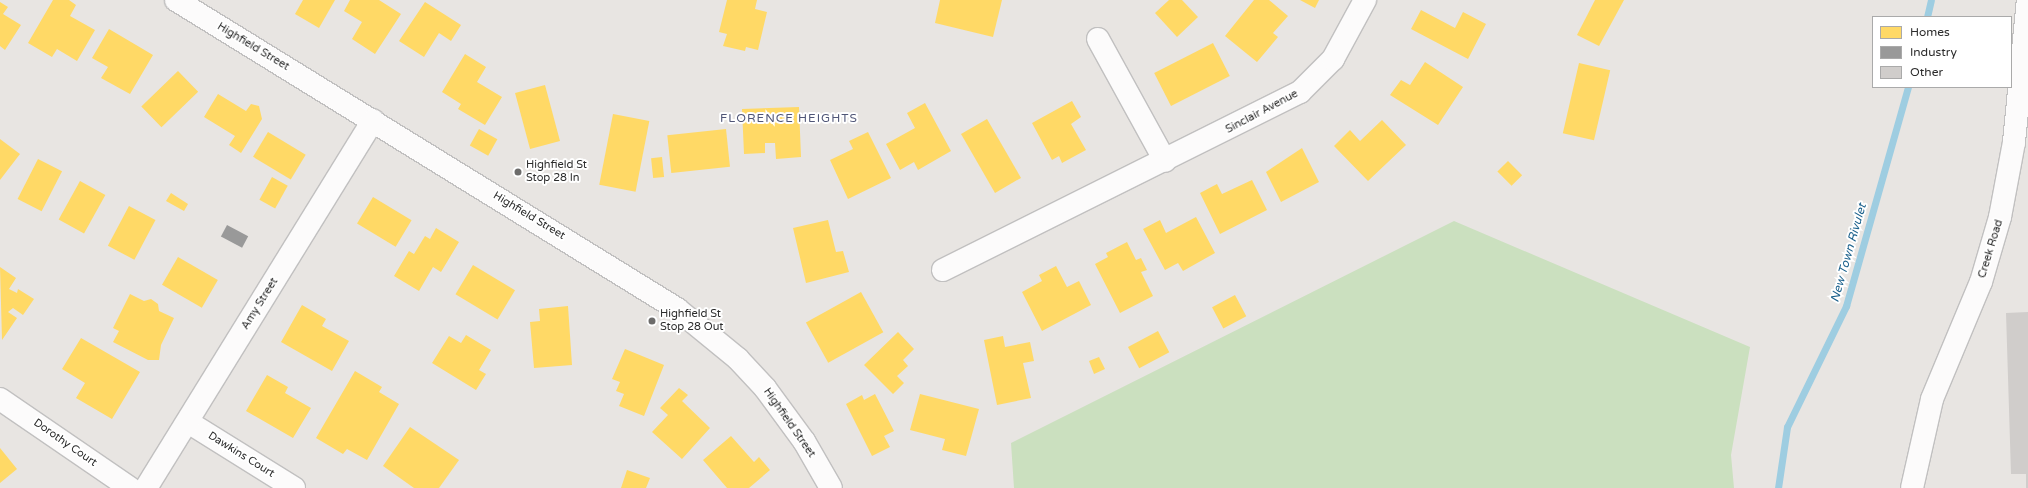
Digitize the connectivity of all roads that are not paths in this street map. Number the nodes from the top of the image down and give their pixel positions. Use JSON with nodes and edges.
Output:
{"nodes":[{"id":1,"x":176,"y":0,"type":"edge"},
{"id":2,"x":1364,"y":0,"type":"edge"},
{"id":3,"x":2028,"y":0,"type":"edge"},
{"id":4,"x":1098,"y":39,"type":"dead end"},
{"id":5,"x":373,"y":120,"type":"junction"},
{"id":6,"x":1165,"y":161,"type":"junction"},
{"id":7,"x":943,"y":270,"type":"dead end"},
{"id":8,"x":0,"y":399,"type":"edge"},
{"id":9,"x":188,"y":422,"type":"junction"},
{"id":10,"x":130,"y":488,"type":"edge"},
{"id":11,"x":146,"y":488,"type":"edge"},
{"id":12,"x":294,"y":488,"type":"edge"},
{"id":13,"x":831,"y":488,"type":"edge"},
{"id":14,"x":1912,"y":488,"type":"edge"}],
"edges":[{"from":1,"to":5,"type":"street","name":"Highfield Street"},
{"from":2,"to":6,"type":"street","name":"Sinclair Avenue"},
{"from":3,"to":14,"type":"street","name":"Creek Road"},
{"from":4,"to":6,"type":"street"},
{"from":5,"to":9,"type":"street","name":"Amy Street"},
{"from":5,"to":13,"type":"street","name":"Highfield Street"},
{"from":6,"to":7,"type":"street","name":"Sinclair Avenue"},
{"from":8,"to":10,"type":"street","name":"Dorothy Court"},
{"from":9,"to":11,"type":"street","name":"Amy Street"},
{"from":9,"to":12,"type":"street","name":"Dawkins Court"}]}
